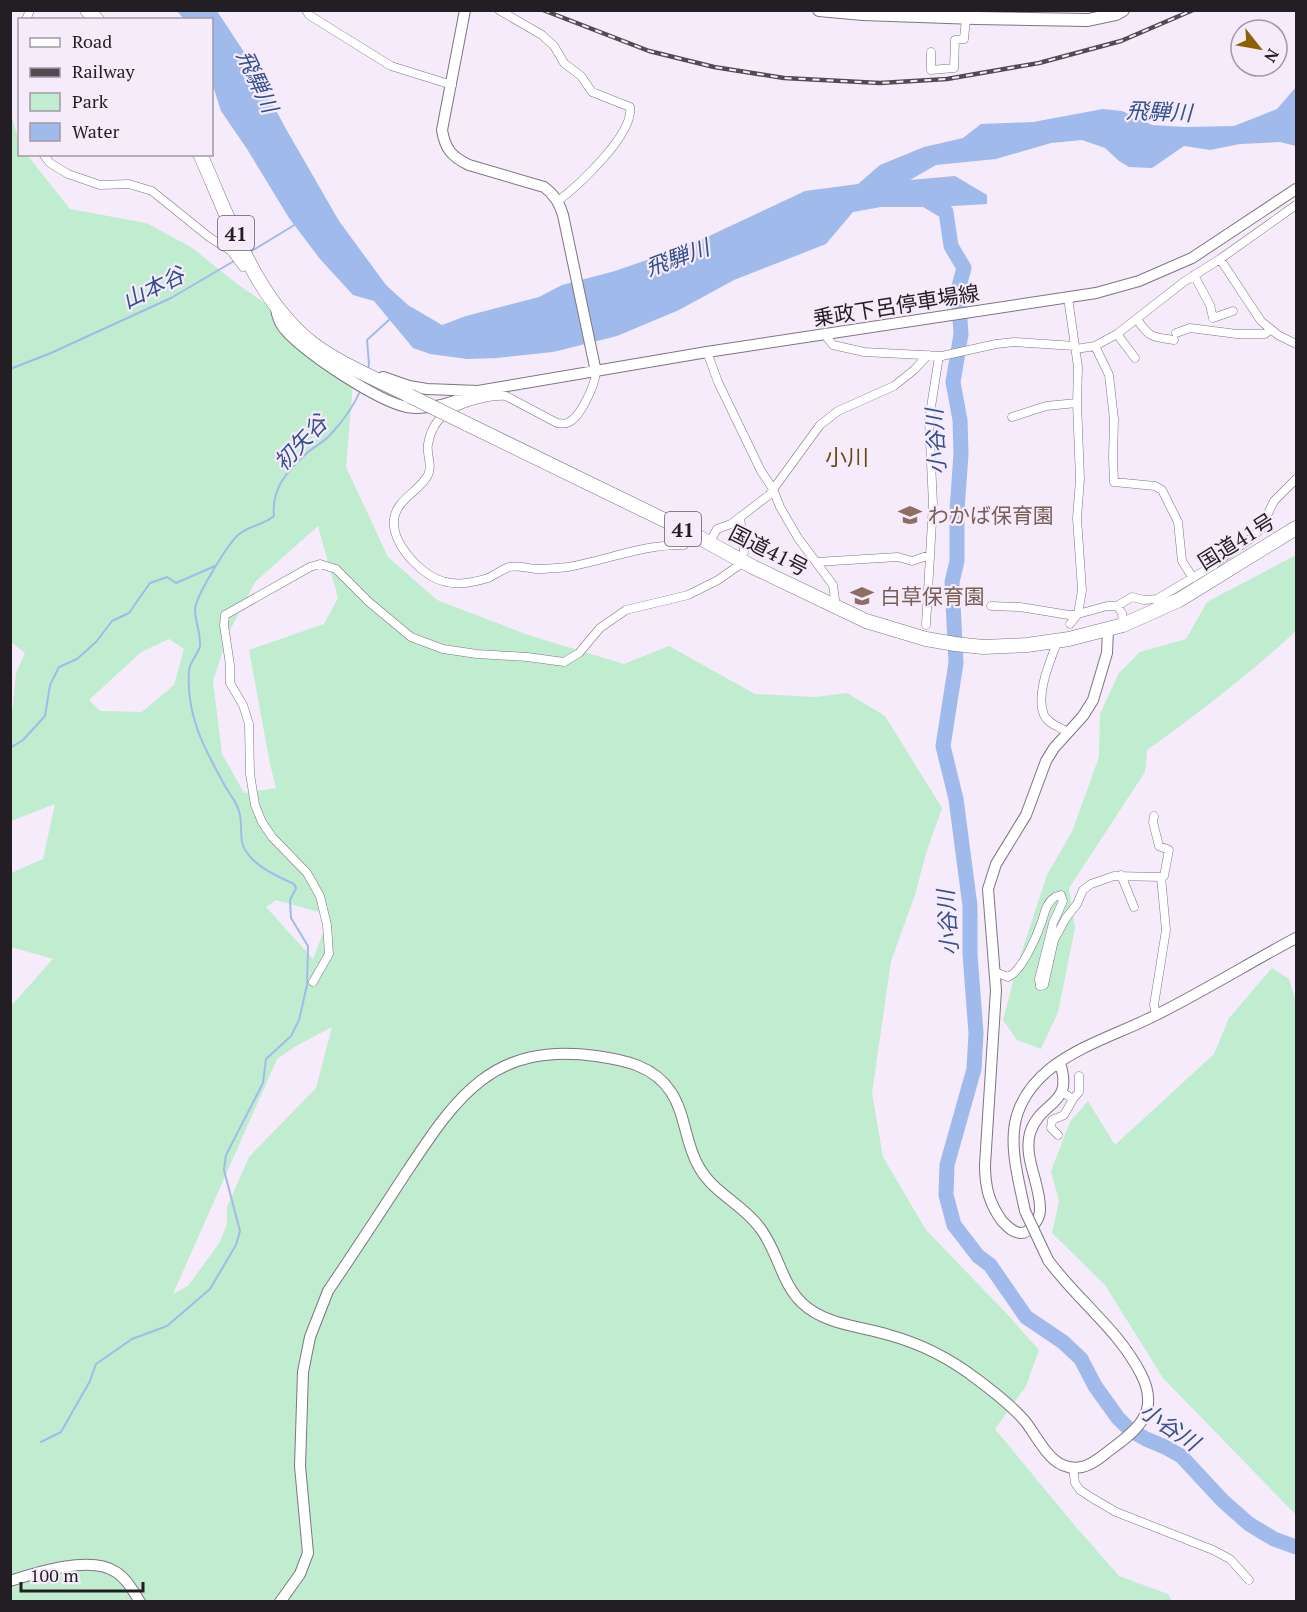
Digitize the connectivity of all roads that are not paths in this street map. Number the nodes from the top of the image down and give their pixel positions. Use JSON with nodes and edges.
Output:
{"nodes":[{"id":1,"x":306,"y":10,"type":"edge"},
{"id":2,"x":465,"y":10,"type":"edge"},
{"id":3,"x":499,"y":10,"type":"edge"},
{"id":4,"x":819,"y":10,"type":"edge"},
{"id":5,"x":1123,"y":10,"type":"edge"},
{"id":6,"x":966,"y":18,"type":"junction"},
{"id":7,"x":931,"y":52,"type":"dead end"},
{"id":8,"x":452,"y":85,"type":"junction"},
{"id":9,"x":45,"y":156,"type":"edge"},
{"id":10,"x":201,"y":156,"type":"edge"},
{"id":11,"x":1296,"y":189,"type":"edge"},
{"id":12,"x":558,"y":201,"type":"junction"},
{"id":13,"x":1296,"y":205,"type":"edge"},
{"id":14,"x":1220,"y":259,"type":"junction"},
{"id":15,"x":250,"y":265,"type":"junction"},
{"id":16,"x":1194,"y":275,"type":"junction"},
{"id":17,"x":1068,"y":298,"type":"junction"},
{"id":18,"x":276,"y":308,"type":"junction"},
{"id":19,"x":1233,"y":311,"type":"dead end"},
{"id":20,"x":1137,"y":320,"type":"junction"},
{"id":21,"x":1270,"y":330,"type":"junction"},
{"id":22,"x":1117,"y":334,"type":"junction"},
{"id":23,"x":825,"y":335,"type":"junction"},
{"id":24,"x":1296,"y":344,"type":"edge"},
{"id":25,"x":1095,"y":346,"type":"junction"},
{"id":26,"x":1076,"y":347,"type":"junction"},
{"id":27,"x":707,"y":352,"type":"junction"},
{"id":28,"x":928,"y":355,"type":"junction"},
{"id":29,"x":940,"y":356,"type":"junction"},
{"id":30,"x":1135,"y":358,"type":"dead end"},
{"id":31,"x":596,"y":372,"type":"junction"},
{"id":32,"x":367,"y":374,"type":"junction"},
{"id":33,"x":478,"y":391,"type":"junction"},
{"id":34,"x":1077,"y":403,"type":"junction"},
{"id":35,"x":1012,"y":417,"type":"dead end"},
{"id":36,"x":1296,"y":478,"type":"edge"},
{"id":37,"x":773,"y":489,"type":"junction"},
{"id":38,"x":740,"y":517,"type":"junction"},
{"id":39,"x":1296,"y":528,"type":"edge"},
{"id":40,"x":691,"y":533,"type":"junction"},
{"id":41,"x":709,"y":543,"type":"junction"},
{"id":42,"x":744,"y":552,"type":"dead end"},
{"id":43,"x":930,"y":555,"type":"junction"},
{"id":44,"x":816,"y":562,"type":"junction"},
{"id":45,"x":738,"y":566,"type":"dead end"},
{"id":46,"x":1193,"y":578,"type":"junction"},
{"id":47,"x":833,"y":606,"type":"junction"},
{"id":48,"x":991,"y":606,"type":"dead end"},
{"id":49,"x":1117,"y":606,"type":"junction"},
{"id":50,"x":1078,"y":614,"type":"junction"},
{"id":51,"x":1070,"y":624,"type":"dead end"},
{"id":52,"x":926,"y":625,"type":"dead end"},
{"id":53,"x":1123,"y":625,"type":"junction"},
{"id":54,"x":1108,"y":630,"type":"junction"},
{"id":55,"x":1055,"y":648,"type":"dead end"},
{"id":56,"x":1068,"y":732,"type":"junction"},
{"id":57,"x":1154,"y":816,"type":"dead end"},
{"id":58,"x":1121,"y":875,"type":"junction"},
{"id":59,"x":1161,"y":878,"type":"junction"},
{"id":60,"x":1134,"y":907,"type":"dead end"},
{"id":61,"x":1296,"y":938,"type":"edge"},
{"id":62,"x":995,"y":972,"type":"junction"},
{"id":63,"x":313,"y":982,"type":"dead end"},
{"id":64,"x":1156,"y":1015,"type":"junction"},
{"id":65,"x":1060,"y":1063,"type":"junction"},
{"id":66,"x":1079,"y":1076,"type":"dead end"},
{"id":67,"x":1062,"y":1092,"type":"junction"},
{"id":68,"x":1073,"y":1099,"type":"junction"},
{"id":69,"x":1058,"y":1135,"type":"dead end"},
{"id":70,"x":1072,"y":1468,"type":"junction"},
{"id":71,"x":1249,"y":1580,"type":"dead end"},
{"id":72,"x":10,"y":1581,"type":"edge"},
{"id":73,"x":140,"y":1602,"type":"edge"},
{"id":74,"x":280,"y":1602,"type":"edge"}],
"edges":[{"from":1,"to":8,"type":"street"},
{"from":2,"to":8,"type":"street"},
{"from":3,"to":12,"type":"street"},
{"from":4,"to":6,"type":"main road"},
{"from":5,"to":6,"type":"main road"},
{"from":6,"to":7,"type":"street"},
{"from":8,"to":12,"type":"street"},
{"from":9,"to":15,"type":"street"},
{"from":10,"to":15,"type":"highway","name":"国道41号","number":"41"},
{"from":11,"to":17,"type":"street","name":"乗政下呂停車場線"},
{"from":12,"to":31,"type":"street"},
{"from":13,"to":14,"type":"street"},
{"from":14,"to":16,"type":"street"},
{"from":14,"to":21,"type":"street"},
{"from":15,"to":18,"type":"highway","name":"国道41号","number":"41"},
{"from":16,"to":19,"type":"street"},
{"from":16,"to":20,"type":"street"},
{"from":17,"to":23,"type":"street","name":"乗政下呂停車場線"},
{"from":17,"to":26,"type":"street"},
{"from":18,"to":32,"type":"highway","name":"国道41号","number":"41"},
{"from":18,"to":33,"type":"street"},
{"from":20,"to":21,"type":"street"},
{"from":20,"to":22,"type":"street"},
{"from":21,"to":24,"type":"street"},
{"from":22,"to":25,"type":"street"},
{"from":22,"to":30,"type":"street"},
{"from":23,"to":27,"type":"street","name":"乗政下呂停車場線"},
{"from":23,"to":28,"type":"street"},
{"from":25,"to":26,"type":"street"},
{"from":25,"to":46,"type":"street"},
{"from":26,"to":29,"type":"street"},
{"from":26,"to":34,"type":"street"},
{"from":27,"to":31,"type":"street","name":"乗政下呂停車場線"},
{"from":27,"to":37,"type":"street"},
{"from":28,"to":29,"type":"street"},
{"from":28,"to":37,"type":"street"},
{"from":29,"to":43,"type":"street"},
{"from":31,"to":33,"type":"street","name":"乗政下呂停車場線"},
{"from":31,"to":40,"type":"street"},
{"from":32,"to":33,"type":"street"},
{"from":32,"to":40,"type":"highway","name":"国道41号","number":"41","bridge":true},
{"from":34,"to":35,"type":"street"},
{"from":34,"to":50,"type":"street"},
{"from":36,"to":46,"type":"street"},
{"from":37,"to":38,"type":"street"},
{"from":37,"to":44,"type":"street"},
{"from":38,"to":41,"type":"street"},
{"from":38,"to":42,"type":"street"},
{"from":39,"to":53,"type":"highway","name":"国道41号","number":"41"},
{"from":40,"to":41,"type":"highway","name":"国道41号","number":"41"},
{"from":41,"to":47,"type":"highway","name":"国道41号","number":"41"},
{"from":43,"to":44,"type":"street"},
{"from":43,"to":52,"type":"street"},
{"from":44,"to":47,"type":"street"},
{"from":45,"to":63,"type":"street"},
{"from":46,"to":49,"type":"street"},
{"from":47,"to":54,"type":"highway","name":"国道41号","number":"41"},
{"from":48,"to":50,"type":"street"},
{"from":49,"to":50,"type":"street"},
{"from":49,"to":53,"type":"street"},
{"from":50,"to":51,"type":"street"},
{"from":53,"to":54,"type":"highway","name":"国道41号","number":"41"},
{"from":54,"to":56,"type":"street"},
{"from":55,"to":56,"type":"street"},
{"from":56,"to":62,"type":"street"},
{"from":57,"to":59,"type":"street"},
{"from":58,"to":59,"type":"street"},
{"from":58,"to":60,"type":"street"},
{"from":58,"to":62,"type":"street"},
{"from":59,"to":64,"type":"street"},
{"from":61,"to":64,"type":"street"},
{"from":62,"to":67,"type":"street"},
{"from":64,"to":65,"type":"street"},
{"from":65,"to":67,"type":"street"},
{"from":65,"to":70,"type":"street","bridge":true},
{"from":66,"to":68,"type":"street"},
{"from":67,"to":68,"type":"street"},
{"from":68,"to":69,"type":"street"},
{"from":70,"to":71,"type":"street"},
{"from":70,"to":74,"type":"street"},
{"from":72,"to":73,"type":"street"}]}
